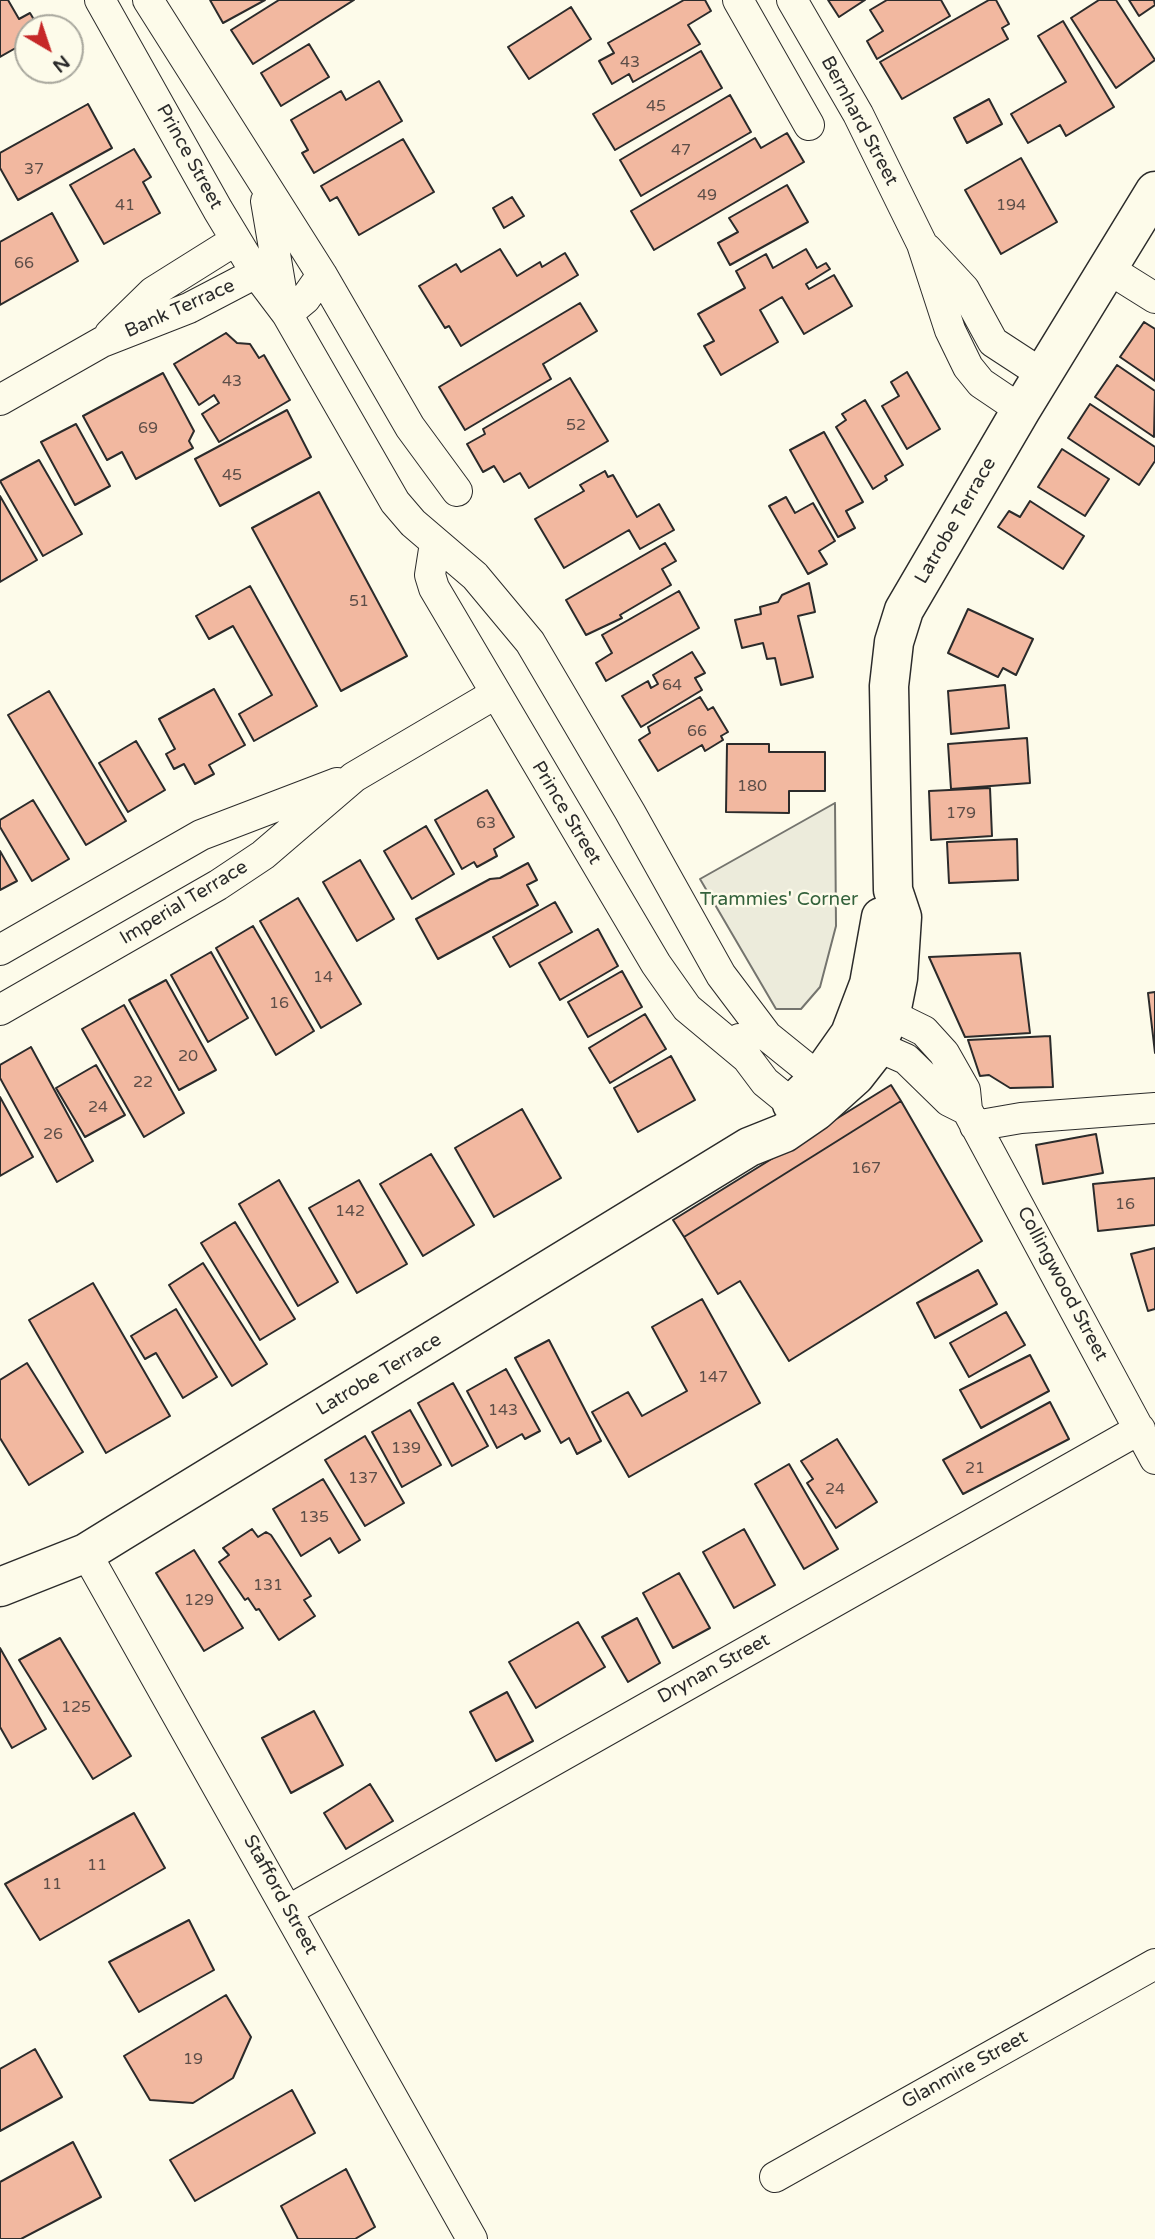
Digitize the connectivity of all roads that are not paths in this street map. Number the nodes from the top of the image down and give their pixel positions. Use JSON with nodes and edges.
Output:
{"nodes":[{"id":1,"x":100,"y":0,"type":"edge"},
{"id":2,"x":148,"y":0,"type":"edge"},
{"id":3,"x":738,"y":0,"type":"edge"},
{"id":4,"x":792,"y":0,"type":"edge"},
{"id":5,"x":809,"y":125,"type":"dead end"},
{"id":6,"x":261,"y":180,"type":"junction"},
{"id":7,"x":1155,"y":191,"type":"edge"},
{"id":8,"x":236,"y":240,"type":"junction"},
{"id":9,"x":922,"y":244,"type":"junction"},
{"id":10,"x":1107,"y":268,"type":"junction"},
{"id":11,"x":256,"y":273,"type":"junction"},
{"id":12,"x":322,"y":275,"type":"junction"},
{"id":13,"x":1155,"y":298,"type":"edge"},
{"id":14,"x":285,"y":312,"type":"junction"},
{"id":15,"x":102,"y":342,"type":"junction"},
{"id":16,"x":1042,"y":374,"type":"junction"},
{"id":17,"x":0,"y":400,"type":"edge"},
{"id":18,"x":1021,"y":410,"type":"junction"},
{"id":19,"x":457,"y":491,"type":"dead end"},
{"id":20,"x":436,"y":542,"type":"junction"},
{"id":21,"x":495,"y":695,"type":"junction"},
{"id":22,"x":354,"y":777,"type":"junction"},
{"id":23,"x":0,"y":950,"type":"edge"},
{"id":24,"x":721,"y":975,"type":"junction"},
{"id":25,"x":0,"y":1010,"type":"edge"},
{"id":26,"x":870,"y":1024,"type":"junction"},
{"id":27,"x":747,"y":1058,"type":"junction"},
{"id":28,"x":812,"y":1099,"type":"junction"},
{"id":29,"x":1155,"y":1108,"type":"edge"},
{"id":30,"x":971,"y":1118,"type":"junction"},
{"id":31,"x":1140,"y":1429,"type":"junction"},
{"id":32,"x":1155,"y":1459,"type":"edge"},
{"id":33,"x":86,"y":1553,"type":"junction"},
{"id":34,"x":0,"y":1587,"type":"edge"},
{"id":35,"x":289,"y":1909,"type":"junction"},
{"id":36,"x":1155,"y":1964,"type":"edge"},
{"id":37,"x":775,"y":2176,"type":"dead end"},
{"id":38,"x":472,"y":2239,"type":"edge"}],
"edges":[{"from":1,"to":8,"type":"street","name":"Prince Street"},
{"from":2,"to":6,"type":"street","name":"Prince Street"},
{"from":3,"to":5,"type":"street"},
{"from":4,"to":9,"type":"street","name":"Bernhard Street"},
{"from":6,"to":12,"type":"street","name":"Prince Street"},
{"from":6,"to":14,"type":"street","name":"Prince Street"},
{"from":7,"to":10,"type":"main road","name":"Latrobe Terrace"},
{"from":8,"to":11,"type":"street","name":"Prince Street"},
{"from":8,"to":15,"type":"street","name":"Bank Terrace"},
{"from":9,"to":16,"type":"street","name":"Bernhard Street"},
{"from":9,"to":18,"type":"street","name":"Bernhard Street"},
{"from":10,"to":13,"type":"street"},
{"from":10,"to":16,"type":"main road","name":"Latrobe Terrace"},
{"from":11,"to":14,"type":"street","name":"Prince Street"},
{"from":11,"to":15,"type":"street","name":"Bank Terrace"},
{"from":12,"to":14,"type":"street"},
{"from":12,"to":19,"type":"street","name":"Prince Street"},
{"from":14,"to":20,"type":"street","name":"Prince Street"},
{"from":15,"to":17,"type":"street","name":"Bank Terrace"},
{"from":16,"to":18,"type":"main road","name":"Latrobe Terrace"},
{"from":18,"to":26,"type":"main road","name":"Latrobe Terrace"},
{"from":20,"to":21,"type":"street","name":"Prince Street"},
{"from":20,"to":24,"type":"street","name":"Prince Street"},
{"from":21,"to":22,"type":"street","name":"Imperial Terrace"},
{"from":21,"to":27,"type":"street","name":"Prince Street"},
{"from":22,"to":23,"type":"street","name":"Imperial Terrace"},
{"from":22,"to":25,"type":"street","name":"Imperial Terrace"},
{"from":24,"to":27,"type":"street","name":"Prince Street"},
{"from":24,"to":28,"type":"street","name":"Prince Street"},
{"from":26,"to":28,"type":"main road","name":"Latrobe Terrace"},
{"from":26,"to":30,"type":"street","name":"Collingwood Street"},
{"from":27,"to":28,"type":"street","name":"Prince Street"},
{"from":28,"to":33,"type":"main road","name":"Latrobe Terrace"},
{"from":29,"to":30,"type":"street"},
{"from":30,"to":31,"type":"street","name":"Collingwood Street"},
{"from":31,"to":32,"type":"street","name":"Collingwood Street"},
{"from":31,"to":35,"type":"street","name":"Drynan Street"},
{"from":33,"to":34,"type":"main road","name":"Latrobe Terrace"},
{"from":33,"to":35,"type":"street","name":"Stafford Street"},
{"from":35,"to":38,"type":"street","name":"Stafford Street"},
{"from":36,"to":37,"type":"street","name":"Glanmire Street"}]}
